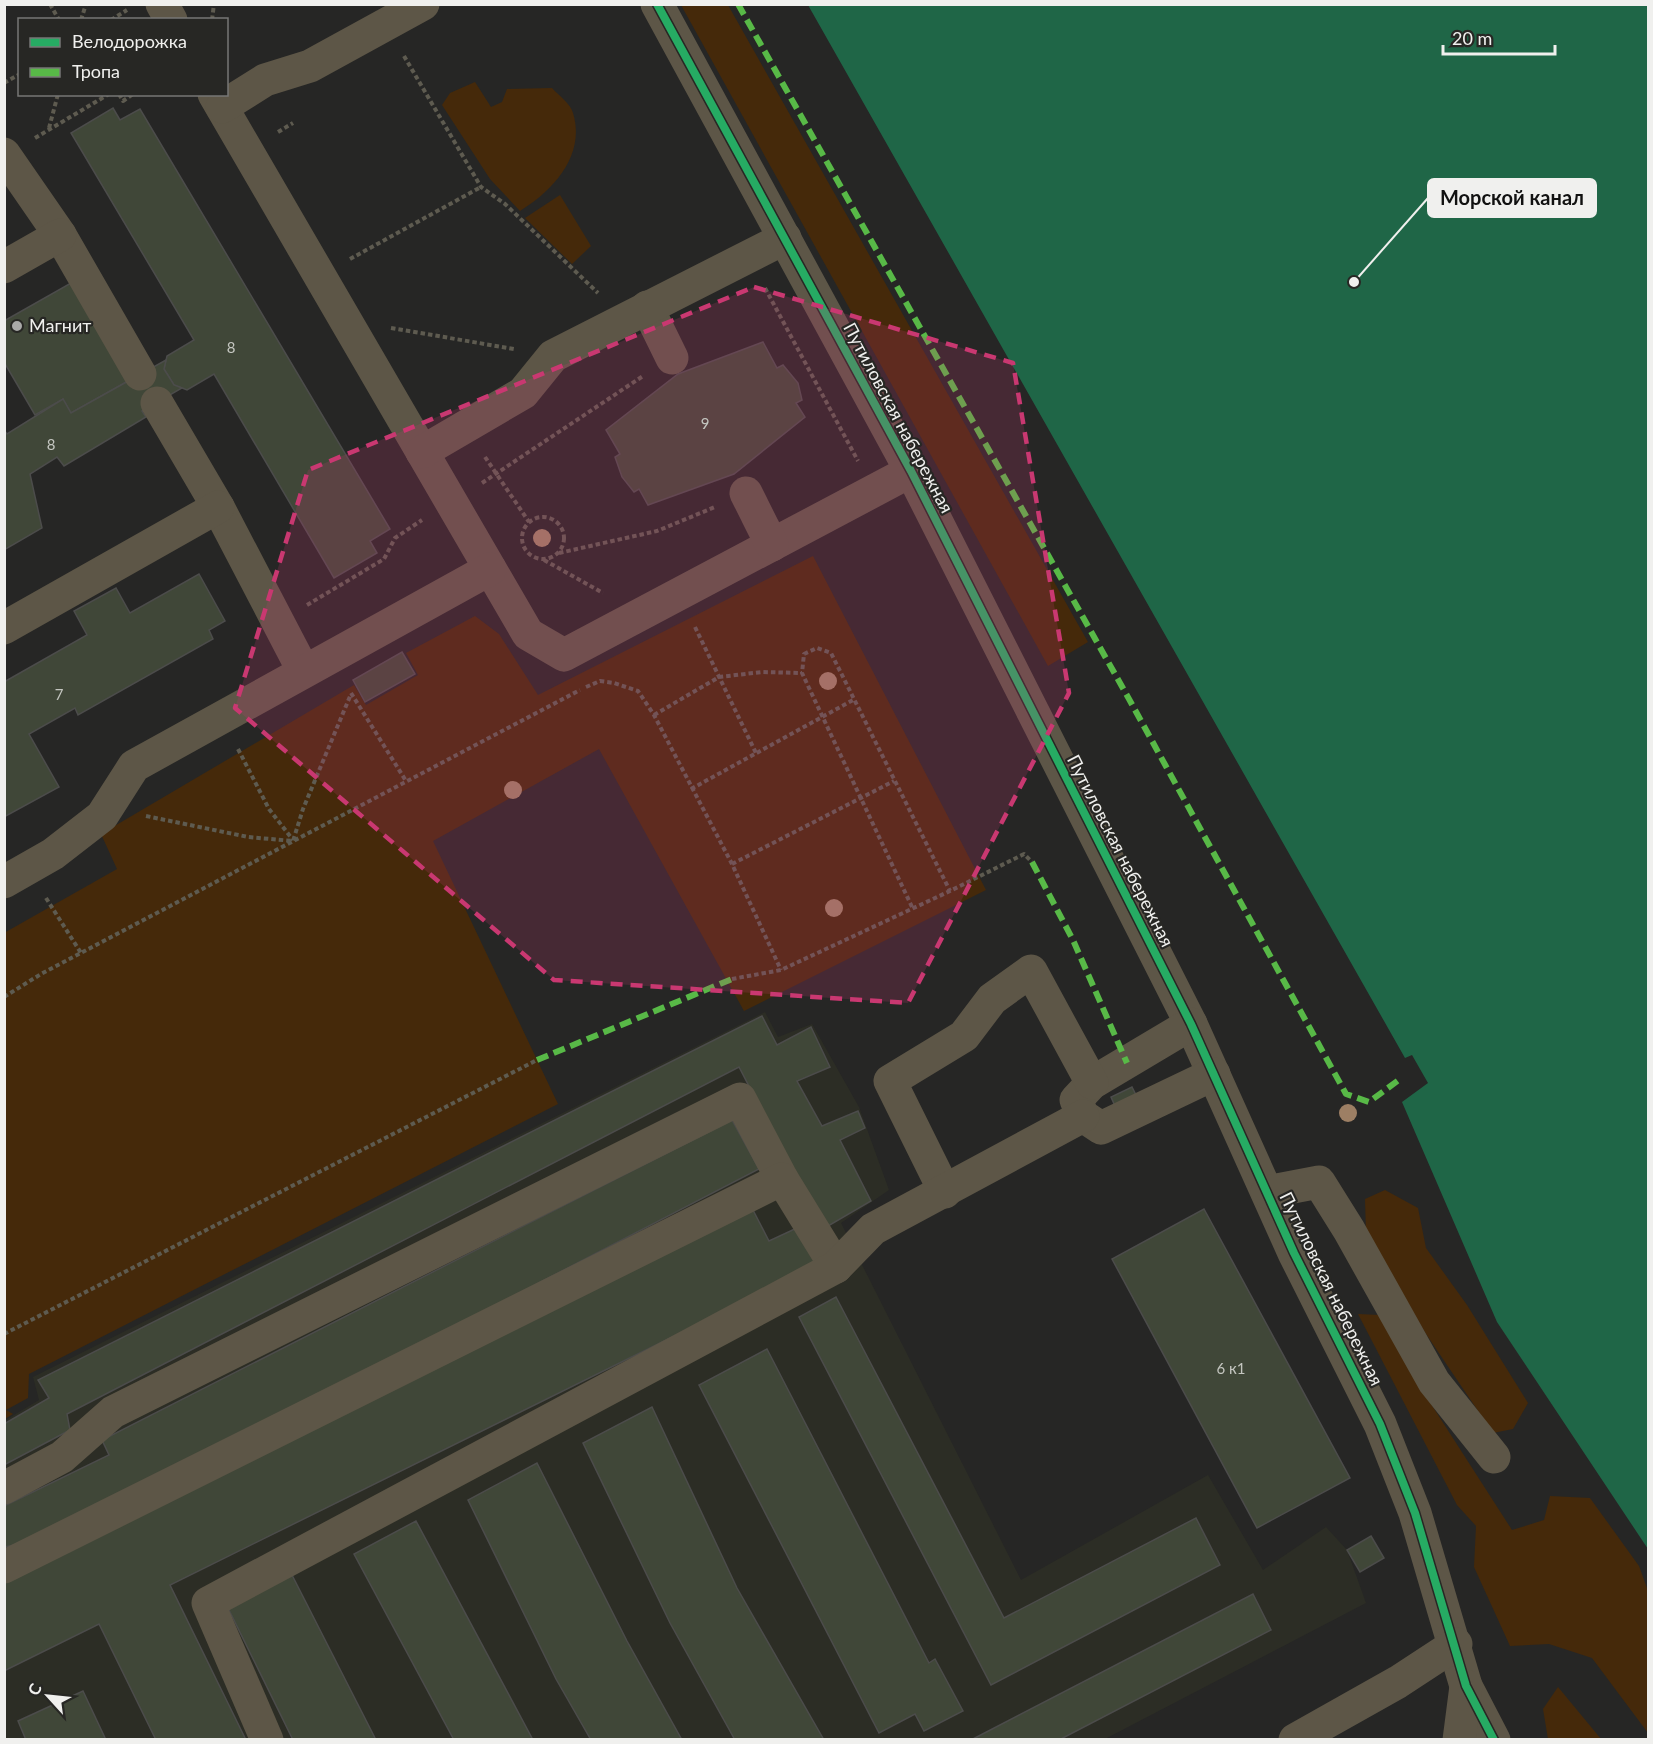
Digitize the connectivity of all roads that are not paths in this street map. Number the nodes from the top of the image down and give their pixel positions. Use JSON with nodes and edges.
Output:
{"nodes":[{"id":1,"x":162,"y":4,"type":"edge"},
{"id":2,"x":423,"y":4,"type":"edge"},
{"id":3,"x":657,"y":4,"type":"edge"},
{"id":4,"x":170,"y":18,"type":"edge"},
{"id":5,"x":218,"y":101,"type":"edge"},
{"id":6,"x":5,"y":154,"type":"edge"},
{"id":7,"x":60,"y":236,"type":"junction"},
{"id":8,"x":784,"y":238,"type":"junction"},
{"id":9,"x":4,"y":267,"type":"edge"},
{"id":10,"x":636,"y":313,"type":"junction"},
{"id":11,"x":672,"y":358,"type":"road end"},
{"id":12,"x":140,"y":374,"type":"dead end"},
{"id":13,"x":157,"y":403,"type":"dead end"},
{"id":14,"x":422,"y":452,"type":"junction"},
{"id":15,"x":911,"y":471,"type":"junction"},
{"id":16,"x":746,"y":493,"type":"road end"},
{"id":17,"x":218,"y":507,"type":"junction"},
{"id":18,"x":772,"y":545,"type":"junction"},
{"id":19,"x":490,"y":569,"type":"junction"},
{"id":20,"x":4,"y":628,"type":"edge"},
{"id":21,"x":303,"y":670,"type":"junction"},
{"id":22,"x":17,"y":875,"type":"edge"},
{"id":23,"x":1191,"y":1024,"type":"junction"},
{"id":24,"x":1214,"y":1074,"type":"junction"},
{"id":25,"x":1092,"y":1083,"type":"junction"},
{"id":26,"x":1083,"y":1116,"type":"junction"},
{"id":27,"x":782,"y":1179,"type":"junction"},
{"id":28,"x":945,"y":1192,"type":"junction"},
{"id":29,"x":1267,"y":1192,"type":"junction"},
{"id":30,"x":836,"y":1267,"type":"junction"},
{"id":31,"x":1494,"y":1457,"type":"dead end"},
{"id":32,"x":4,"y":1488,"type":"edge"},
{"id":33,"x":4,"y":1567,"type":"edge"},
{"id":34,"x":1456,"y":1644,"type":"junction"},
{"id":35,"x":1466,"y":1686,"type":"junction"},
{"id":36,"x":267,"y":1740,"type":"edge"},
{"id":37,"x":1295,"y":1740,"type":"edge"},
{"id":38,"x":1459,"y":1740,"type":"edge"},
{"id":39,"x":1494,"y":1740,"type":"edge"}],
"edges":[{"from":1,"to":4,"type":"street"},
{"from":2,"to":5,"type":"street"},
{"from":3,"to":8,"type":"street","name":"Путиловская набережная"},
{"from":5,"to":14,"type":"street"},
{"from":6,"to":7,"type":"street"},
{"from":7,"to":9,"type":"street"},
{"from":7,"to":12,"type":"street"},
{"from":8,"to":10,"type":"street"},
{"from":8,"to":15,"type":"street","name":"Путиловская набережная"},
{"from":10,"to":11,"type":"street"},
{"from":10,"to":14,"type":"street"},
{"from":13,"to":17,"type":"street"},
{"from":14,"to":19,"type":"street"},
{"from":15,"to":18,"type":"street"},
{"from":15,"to":23,"type":"street","name":"Путиловская набережная"},
{"from":16,"to":18,"type":"street"},
{"from":17,"to":20,"type":"street"},
{"from":17,"to":21,"type":"street"},
{"from":18,"to":19,"type":"street"},
{"from":19,"to":21,"type":"street"},
{"from":21,"to":22,"type":"street"},
{"from":23,"to":24,"type":"street","name":"Путиловская набережная"},
{"from":23,"to":25,"type":"street"},
{"from":24,"to":26,"type":"street"},
{"from":24,"to":29,"type":"street","name":"Путиловская набережная"},
{"from":25,"to":26,"type":"street"},
{"from":25,"to":28,"type":"street"},
{"from":26,"to":28,"type":"street"},
{"from":27,"to":30,"type":"street"},
{"from":27,"to":32,"type":"street"},
{"from":27,"to":33,"type":"street"},
{"from":28,"to":30,"type":"street"},
{"from":29,"to":31,"type":"street"},
{"from":29,"to":34,"type":"street","name":"Путиловская набережная"},
{"from":30,"to":36,"type":"street"},
{"from":34,"to":35,"type":"street","name":"Путиловская набережная"},
{"from":34,"to":37,"type":"street"},
{"from":35,"to":38,"type":"street"},
{"from":35,"to":39,"type":"street","name":"Путиловская набережная"}]}
